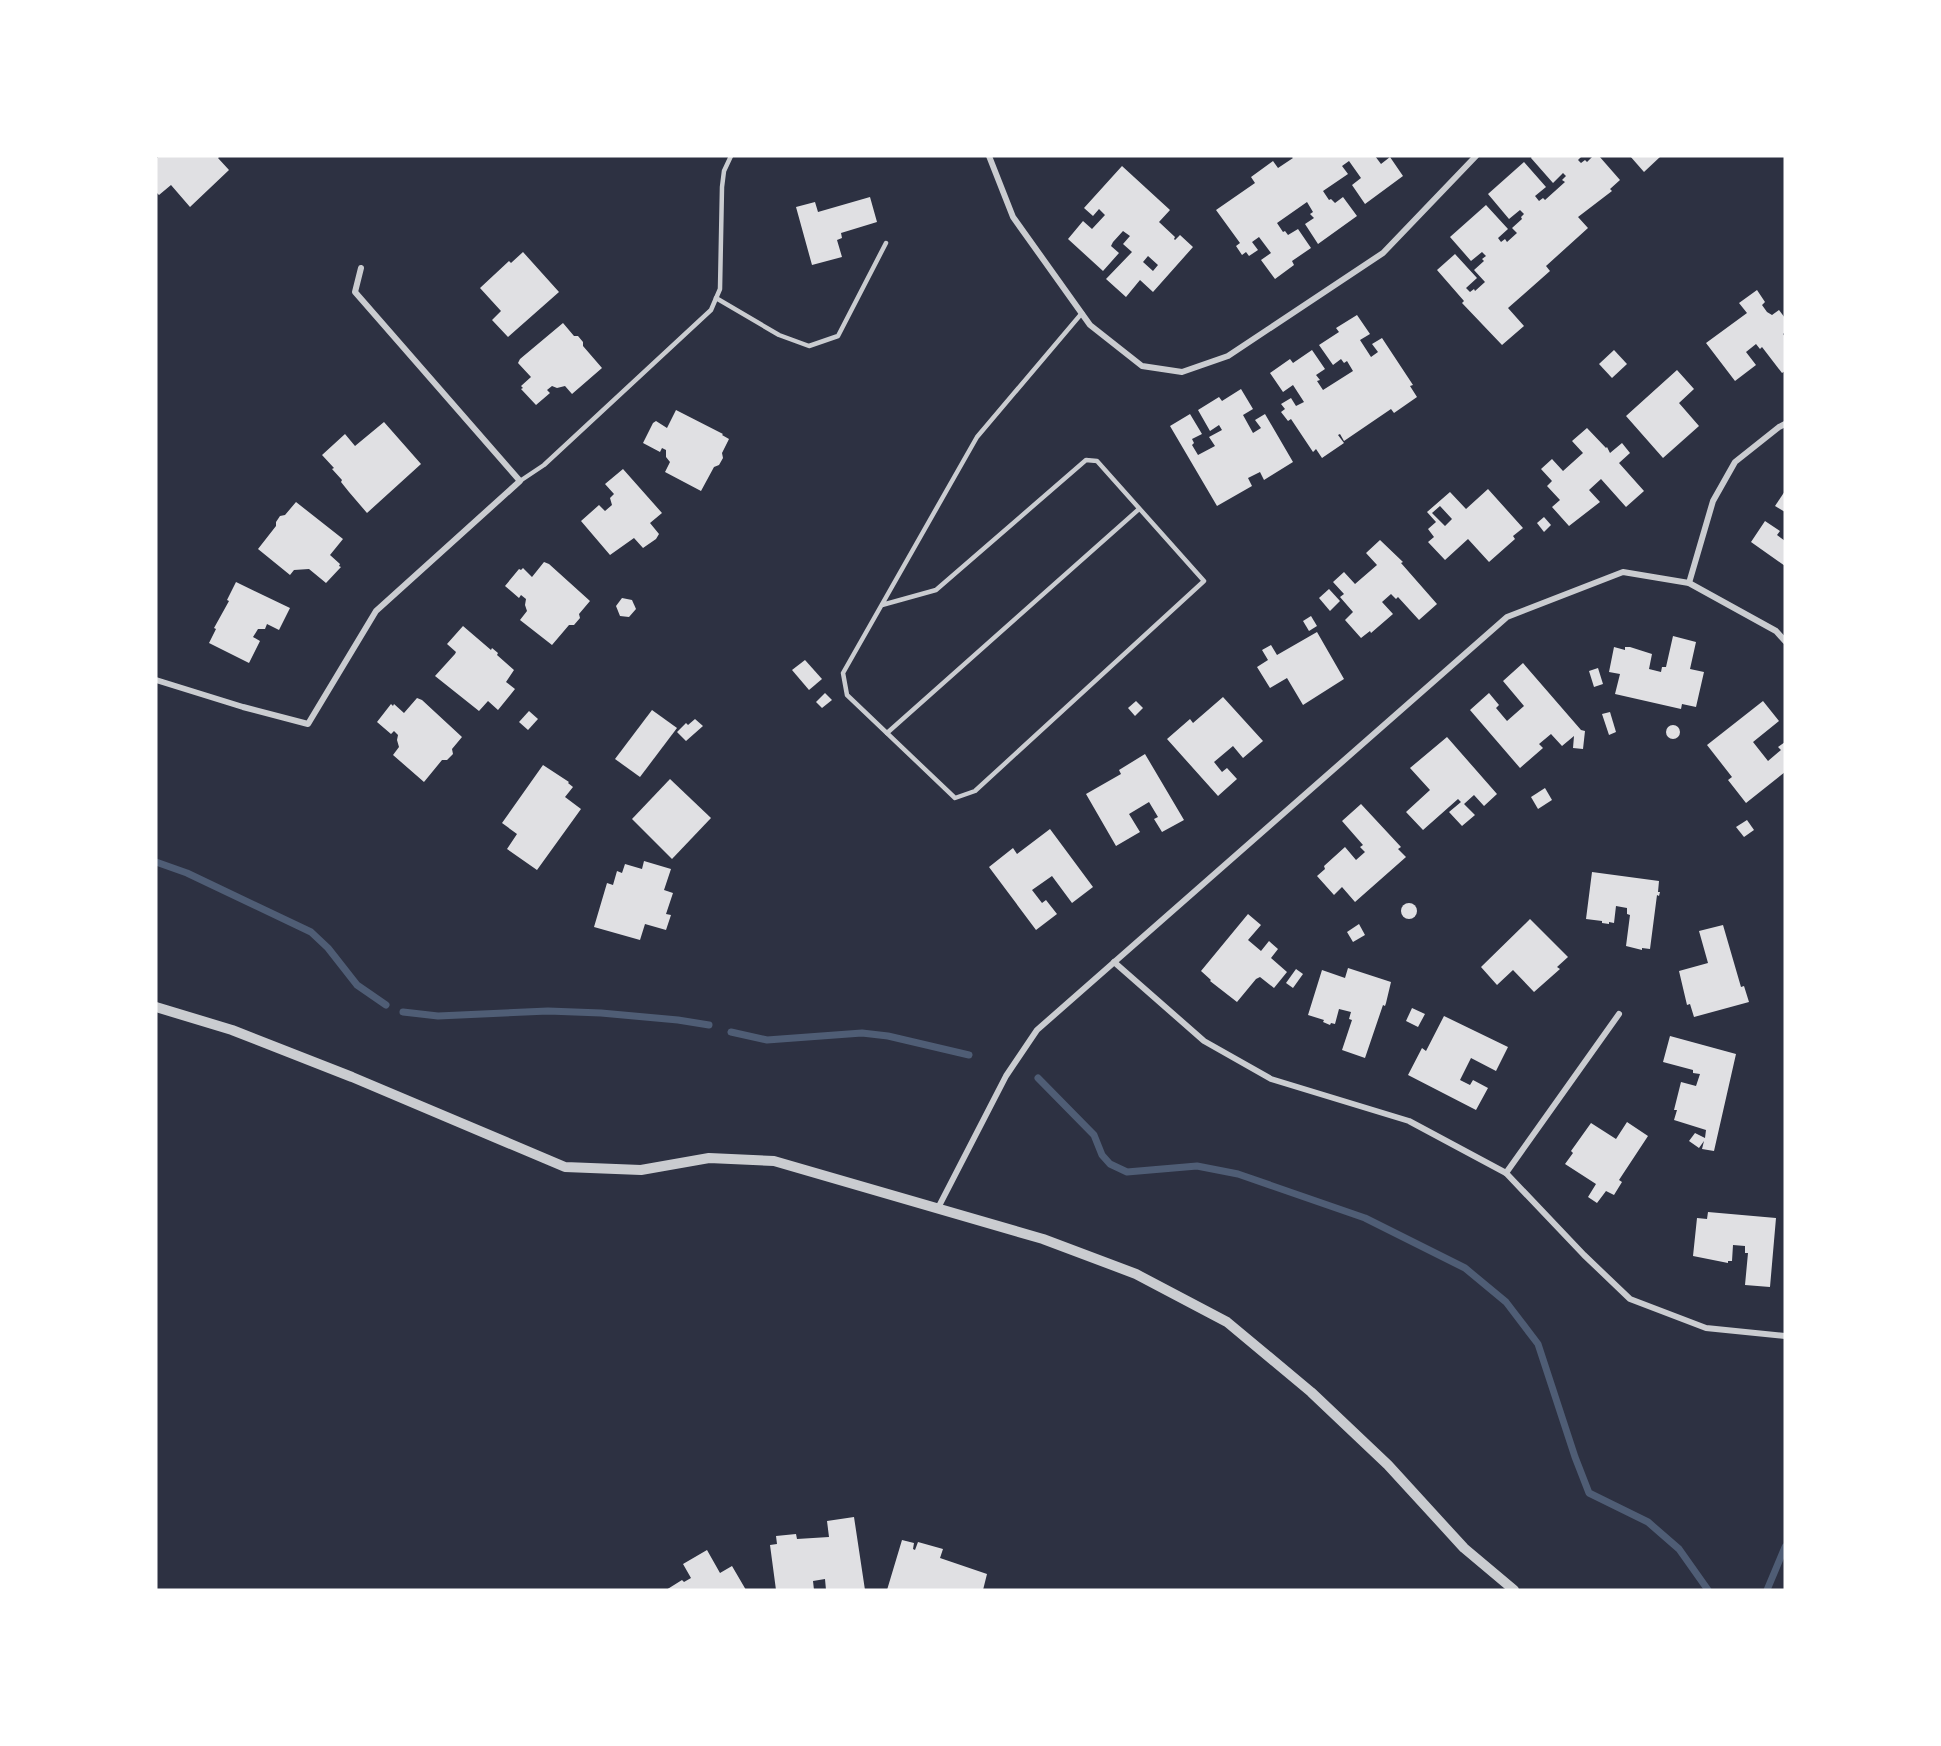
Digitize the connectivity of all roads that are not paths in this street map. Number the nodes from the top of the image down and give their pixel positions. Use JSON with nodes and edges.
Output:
{"nodes":[{"id":1,"x":731,"y":156,"type":"edge"},
{"id":2,"x":989,"y":156,"type":"edge"},
{"id":3,"x":1476,"y":156,"type":"edge"},
{"id":4,"x":886,"y":243,"type":"dead end"},
{"id":5,"x":361,"y":268,"type":"dead end"},
{"id":6,"x":716,"y":298,"type":"junction"},
{"id":7,"x":1082,"y":313,"type":"junction"},
{"id":8,"x":1785,"y":424,"type":"edge"},
{"id":9,"x":520,"y":482,"type":"junction"},
{"id":10,"x":1139,"y":509,"type":"junction"},
{"id":11,"x":1689,"y":583,"type":"junction"},
{"id":12,"x":882,"y":605,"type":"junction"},
{"id":13,"x":1785,"y":641,"type":"edge"},
{"id":14,"x":156,"y":680,"type":"edge"},
{"id":15,"x":887,"y":733,"type":"junction"},
{"id":16,"x":1114,"y":962,"type":"junction"},
{"id":17,"x":156,"y":1007,"type":"edge"},
{"id":18,"x":1619,"y":1014,"type":"dead end"},
{"id":19,"x":1506,"y":1173,"type":"junction"},
{"id":20,"x":938,"y":1208,"type":"junction"},
{"id":21,"x":1785,"y":1336,"type":"edge"},
{"id":22,"x":1514,"y":1590,"type":"edge"}],
"edges":[{"from":1,"to":6,"type":"lane"},
{"from":2,"to":7,"type":"street"},
{"from":3,"to":7,"type":"street"},
{"from":4,"to":6,"type":"lane"},
{"from":5,"to":9,"type":"street"},
{"from":6,"to":9,"type":"lane"},
{"from":7,"to":12,"type":"lane"},
{"from":8,"to":11,"type":"street"},
{"from":9,"to":14,"type":"street"},
{"from":10,"to":12,"type":"lane"},
{"from":10,"to":15,"type":"lane"},
{"from":10,"to":15,"type":"lane"},
{"from":11,"to":13,"type":"street"},
{"from":11,"to":16,"type":"street"},
{"from":12,"to":15,"type":"lane"},
{"from":16,"to":19,"type":"street"},
{"from":16,"to":20,"type":"street"},
{"from":17,"to":20,"type":"street"},
{"from":18,"to":19,"type":"street"},
{"from":19,"to":21,"type":"street"},
{"from":20,"to":22,"type":"street"}]}
